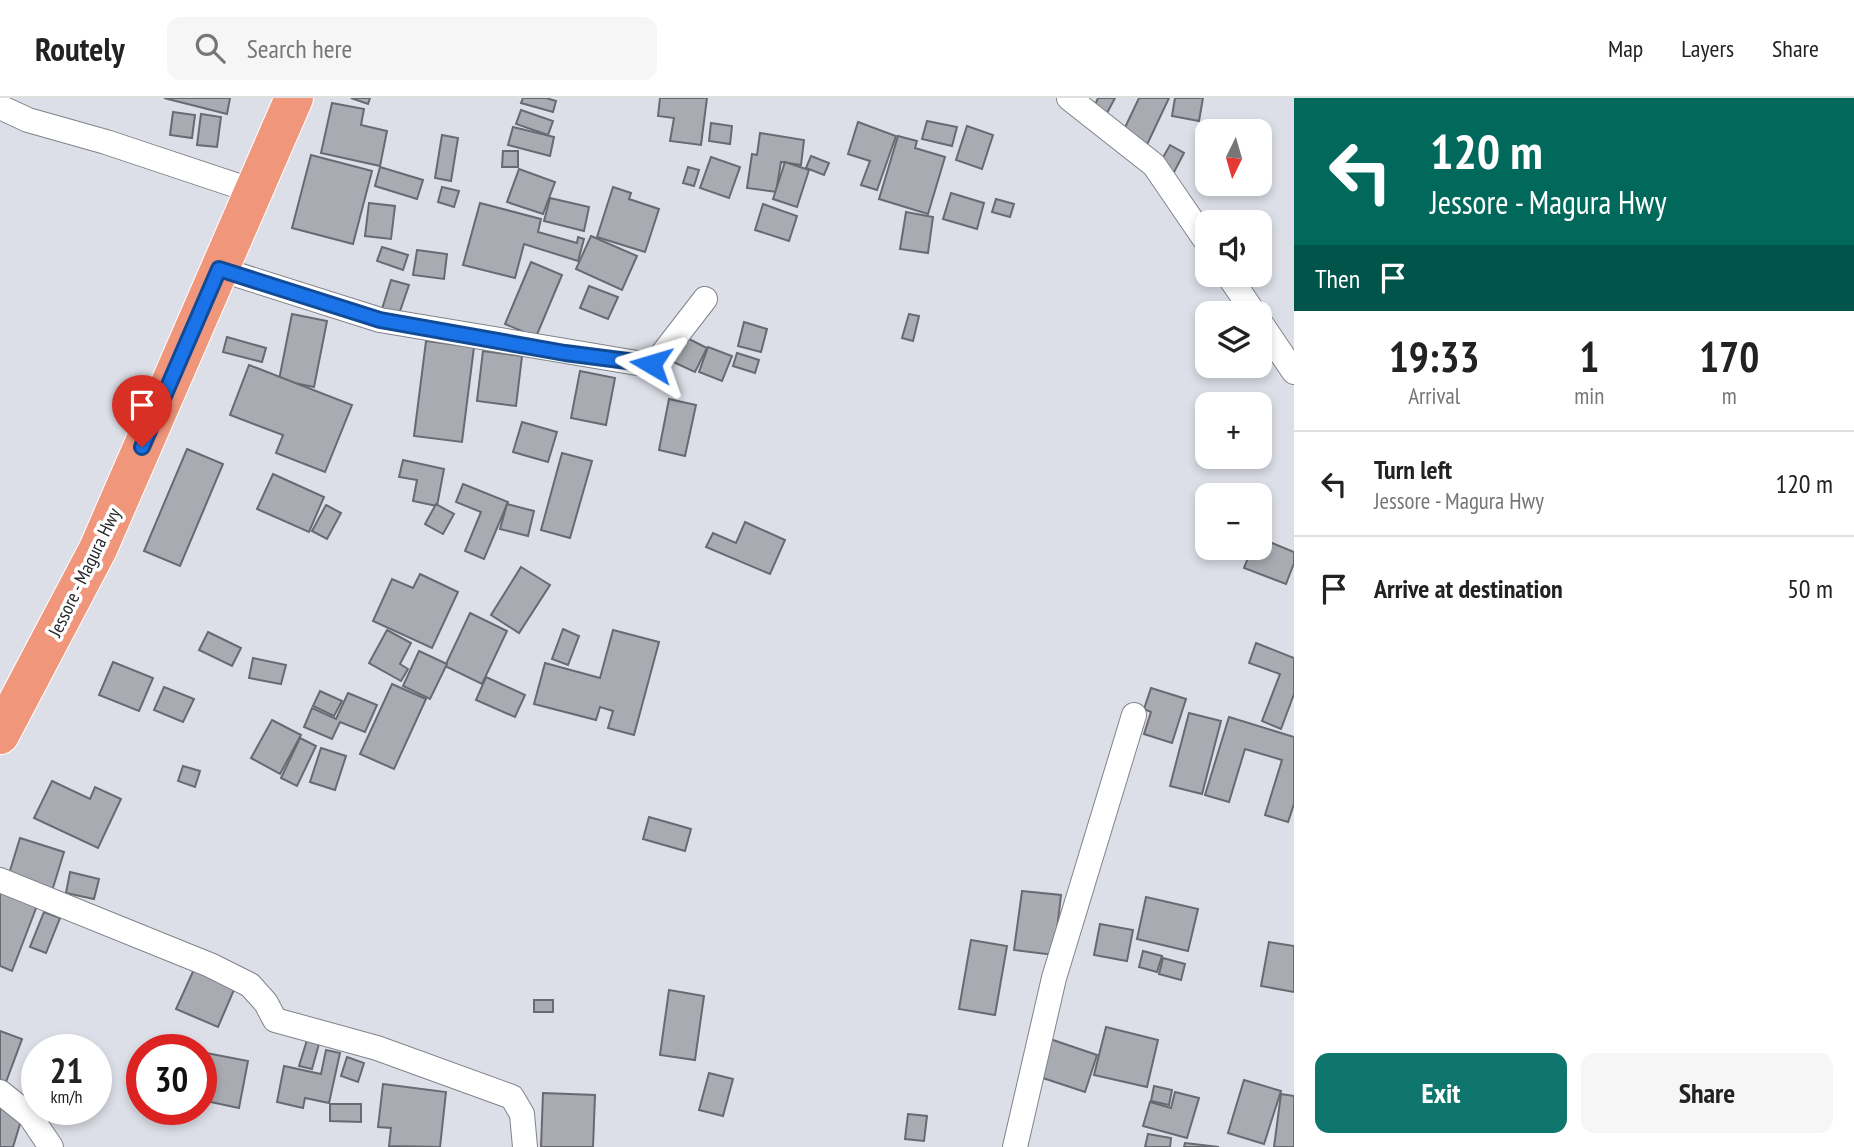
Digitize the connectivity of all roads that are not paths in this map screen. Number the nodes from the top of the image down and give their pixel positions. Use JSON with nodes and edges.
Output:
{"nodes":[{"id":1,"x":294,"y":98,"type":"edge"},
{"id":2,"x":1069,"y":98,"type":"edge"},
{"id":3,"x":0,"y":107,"type":"edge"},
{"id":4,"x":253,"y":191,"type":"junction"},
{"id":5,"x":1195,"y":225,"type":"edge"},
{"id":6,"x":219,"y":269,"type":"junction"},
{"id":7,"x":705,"y":299,"type":"dead end"},
{"id":8,"x":1272,"y":340,"type":"edge"},
{"id":9,"x":1294,"y":372,"type":"edge"},
{"id":10,"x":1134,"y":715,"type":"dead end"},
{"id":11,"x":0,"y":735,"type":"edge"},
{"id":12,"x":0,"y":880,"type":"edge"},
{"id":13,"x":0,"y":1092,"type":"edge"},
{"id":14,"x":51,"y":1147,"type":"edge"},
{"id":15,"x":525,"y":1147,"type":"edge"},
{"id":16,"x":1015,"y":1147,"type":"edge"}],
"edges":[{"from":1,"to":4,"type":"highway","name":"Jessore - Magura Hwy"},
{"from":2,"to":5,"type":"street"},
{"from":3,"to":4,"type":"street"},
{"from":4,"to":6,"type":"highway","name":"Jessore - Magura Hwy"},
{"from":6,"to":7,"type":"street"},
{"from":6,"to":11,"type":"highway","name":"Jessore - Magura Hwy"},
{"from":8,"to":9,"type":"street"},
{"from":10,"to":16,"type":"street"},
{"from":12,"to":15,"type":"street"},
{"from":13,"to":14,"type":"street"}]}
